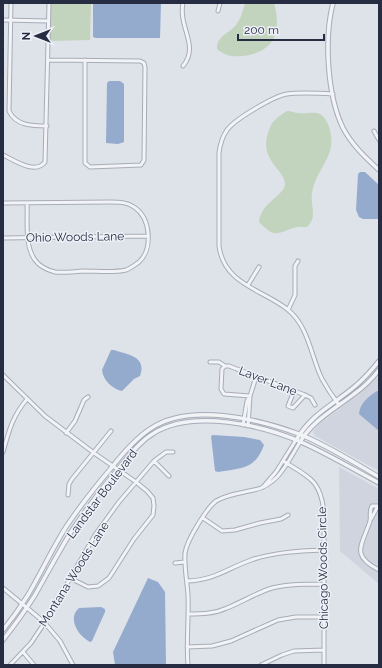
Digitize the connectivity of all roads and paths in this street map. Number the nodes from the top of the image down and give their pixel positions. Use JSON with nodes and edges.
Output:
{"nodes":[{"id":1,"x":10,"y":3,"type":"edge"},
{"id":2,"x":49,"y":3,"type":"edge"},
{"id":3,"x":183,"y":3,"type":"edge"},
{"id":4,"x":220,"y":3,"type":"edge"},
{"id":5,"x":333,"y":3,"type":"edge"},
{"id":6,"x":218,"y":11,"type":"dead end"},
{"id":7,"x":3,"y":20,"type":"edge"},
{"id":8,"x":10,"y":20,"type":"junction"},
{"id":9,"x":48,"y":21,"type":"junction"},
{"id":10,"x":48,"y":60,"type":"junction"},
{"id":11,"x":85,"y":60,"type":"junction"},
{"id":12,"x":183,"y":66,"type":"dead end"},
{"id":13,"x":333,"y":94,"type":"junction"},
{"id":14,"x":47,"y":126,"type":"junction"},
{"id":15,"x":374,"y":131,"type":"dead end"},
{"id":16,"x":379,"y":140,"type":"edge"},
{"id":17,"x":3,"y":155,"type":"edge"},
{"id":18,"x":379,"y":169,"type":"edge"},
{"id":19,"x":3,"y":203,"type":"edge"},
{"id":20,"x":27,"y":203,"type":"junction"},
{"id":21,"x":148,"y":236,"type":"junction"},
{"id":22,"x":3,"y":238,"type":"edge"},
{"id":23,"x":28,"y":238,"type":"junction"},
{"id":24,"x":298,"y":261,"type":"dead end"},
{"id":25,"x":259,"y":267,"type":"dead end"},
{"id":26,"x":248,"y":285,"type":"junction"},
{"id":27,"x":288,"y":310,"type":"junction"},
{"id":28,"x":379,"y":361,"type":"edge"},
{"id":29,"x":210,"y":362,"type":"dead end"},
{"id":30,"x":225,"y":366,"type":"junction"},
{"id":31,"x":379,"y":370,"type":"edge"},
{"id":32,"x":3,"y":375,"type":"edge"},
{"id":33,"x":256,"y":377,"type":"junction"},
{"id":34,"x":294,"y":390,"type":"junction"},
{"id":35,"x":305,"y":395,"type":"junction"},
{"id":36,"x":250,"y":396,"type":"junction"},
{"id":37,"x":88,"y":397,"type":"dead end"},
{"id":38,"x":26,"y":399,"type":"junction"},
{"id":39,"x":336,"y":401,"type":"junction"},
{"id":40,"x":315,"y":405,"type":"dead end"},
{"id":41,"x":339,"y":405,"type":"junction"},
{"id":42,"x":244,"y":419,"type":"junction"},
{"id":43,"x":249,"y":420,"type":"junction"},
{"id":44,"x":243,"y":425,"type":"junction"},
{"id":45,"x":248,"y":426,"type":"junction"},
{"id":46,"x":111,"y":431,"type":"dead end"},
{"id":47,"x":66,"y":433,"type":"junction"},
{"id":48,"x":301,"y":435,"type":"junction"},
{"id":49,"x":296,"y":440,"type":"junction"},
{"id":50,"x":300,"y":442,"type":"junction"},
{"id":51,"x":3,"y":452,"type":"edge"},
{"id":52,"x":173,"y":452,"type":"dead end"},
{"id":53,"x":94,"y":453,"type":"junction"},
{"id":54,"x":154,"y":460,"type":"junction"},
{"id":55,"x":285,"y":462,"type":"junction"},
{"id":56,"x":113,"y":466,"type":"junction"},
{"id":57,"x":118,"y":469,"type":"junction"},
{"id":58,"x":169,"y":476,"type":"dead end"},
{"id":59,"x":379,"y":476,"type":"edge"},
{"id":60,"x":136,"y":482,"type":"junction"},
{"id":61,"x":379,"y":483,"type":"edge"},
{"id":62,"x":68,"y":495,"type":"dead end"},
{"id":63,"x":379,"y":506,"type":"edge"},
{"id":64,"x":288,"y":515,"type":"dead end"},
{"id":65,"x":203,"y":518,"type":"junction"},
{"id":66,"x":324,"y":550,"type":"junction"},
{"id":67,"x":185,"y":562,"type":"junction"},
{"id":68,"x":175,"y":563,"type":"dead end"},
{"id":69,"x":379,"y":570,"type":"edge"},
{"id":70,"x":70,"y":578,"type":"junction"},
{"id":71,"x":187,"y":581,"type":"junction"},
{"id":72,"x":324,"y":584,"type":"junction"},
{"id":73,"x":4,"y":590,"type":"edge"},
{"id":74,"x":22,"y":604,"type":"junction"},
{"id":75,"x":27,"y":608,"type":"junction"},
{"id":76,"x":188,"y":614,"type":"junction"},
{"id":77,"x":324,"y":617,"type":"junction"},
{"id":78,"x":44,"y":622,"type":"junction"},
{"id":79,"x":3,"y":630,"type":"edge"},
{"id":80,"x":3,"y":640,"type":"edge"},
{"id":81,"x":187,"y":647,"type":"junction"},
{"id":82,"x":324,"y":650,"type":"junction"},
{"id":83,"x":23,"y":652,"type":"junction"},
{"id":84,"x":10,"y":665,"type":"edge"},
{"id":85,"x":34,"y":665,"type":"edge"},
{"id":86,"x":73,"y":665,"type":"edge"},
{"id":87,"x":188,"y":665,"type":"edge"},
{"id":88,"x":261,"y":665,"type":"edge"},
{"id":89,"x":324,"y":665,"type":"edge"}],
"edges":[{"from":1,"to":8,"type":"street"},
{"from":2,"to":9,"type":"street"},
{"from":3,"to":12,"type":"street"},
{"from":4,"to":6,"type":"street"},
{"from":5,"to":13,"type":"street"},
{"from":7,"to":8,"type":"street"},
{"from":8,"to":9,"type":"street"},
{"from":8,"to":14,"type":"street"},
{"from":9,"to":10,"type":"street"},
{"from":10,"to":11,"type":"street"},
{"from":10,"to":14,"type":"street"},
{"from":11,"to":11,"type":"street"},
{"from":13,"to":18,"type":"street"},
{"from":13,"to":26,"type":"street"},
{"from":14,"to":17,"type":"street"},
{"from":15,"to":16,"type":"street"},
{"from":19,"to":20,"type":"street"},
{"from":20,"to":21,"type":"street"},
{"from":20,"to":23,"type":"street"},
{"from":21,"to":23,"type":"street","name":"Ohio Woods Lane"},
{"from":21,"to":23,"type":"street"},
{"from":22,"to":23,"type":"street","name":"Ohio Woods Lane"},
{"from":24,"to":27,"type":"street"},
{"from":25,"to":26,"type":"street"},
{"from":26,"to":27,"type":"street"},
{"from":27,"to":39,"type":"street"},
{"from":28,"to":39,"type":"street"},
{"from":29,"to":30,"type":"street"},
{"from":30,"to":33,"type":"street","name":"Laver Lane"},
{"from":30,"to":36,"type":"street","name":"Laver Lane"},
{"from":31,"to":41,"type":"street"},
{"from":32,"to":38,"type":"street"},
{"from":33,"to":34,"type":"street","name":"Laver Lane"},
{"from":33,"to":36,"type":"street"},
{"from":34,"to":35,"type":"street","name":"Laver Lane"},
{"from":34,"to":35,"type":"street"},
{"from":35,"to":40,"type":"street","name":"Laver Lane"},
{"from":36,"to":42,"type":"street"},
{"from":36,"to":43,"type":"street"},
{"from":37,"to":47,"type":"street"},
{"from":38,"to":47,"type":"street"},
{"from":38,"to":51,"type":"street"},
{"from":39,"to":41,"type":"street"},
{"from":39,"to":48,"type":"street"},
{"from":41,"to":48,"type":"street"},
{"from":42,"to":43,"type":"street","name":"Landstar Boulevard"},
{"from":42,"to":44,"type":"street"},
{"from":42,"to":56,"type":"street","name":"Landstar Boulevard"},
{"from":43,"to":45,"type":"street"},
{"from":43,"to":48,"type":"street","name":"Landstar Boulevard"},
{"from":44,"to":45,"type":"street","name":"Landstar Boulevard"},
{"from":44,"to":57,"type":"street","name":"Landstar Boulevard"},
{"from":45,"to":49,"type":"street","name":"Landstar Boulevard"},
{"from":46,"to":53,"type":"street"},
{"from":47,"to":53,"type":"street"},
{"from":48,"to":49,"type":"street"},
{"from":48,"to":50,"type":"street"},
{"from":48,"to":59,"type":"street","name":"Landstar Boulevard"},
{"from":49,"to":50,"type":"street","name":"Landstar Boulevard"},
{"from":49,"to":55,"type":"street"},
{"from":50,"to":55,"type":"street"},
{"from":50,"to":61,"type":"street","name":"Landstar Boulevard"},
{"from":52,"to":54,"type":"street"},
{"from":53,"to":56,"type":"street"},
{"from":53,"to":62,"type":"street"},
{"from":54,"to":58,"type":"street"},
{"from":54,"to":60,"type":"street","name":"Montana Woods Lane"},
{"from":55,"to":65,"type":"street"},
{"from":55,"to":66,"type":"street","name":"Chicago Woods Circle"},
{"from":56,"to":57,"type":"street"},
{"from":56,"to":74,"type":"street","name":"Landstar Boulevard"},
{"from":57,"to":60,"type":"street"},
{"from":57,"to":75,"type":"street","name":"Landstar Boulevard"},
{"from":60,"to":70,"type":"street","name":"Montana Woods Lane"},
{"from":60,"to":70,"type":"street"},
{"from":63,"to":69,"type":"street"},
{"from":64,"to":65,"type":"street"},
{"from":65,"to":67,"type":"street"},
{"from":66,"to":71,"type":"street"},
{"from":66,"to":72,"type":"street","name":"Chicago Woods Circle"},
{"from":67,"to":68,"type":"street"},
{"from":67,"to":71,"type":"street"},
{"from":70,"to":78,"type":"street","name":"Montana Woods Lane"},
{"from":71,"to":76,"type":"street"},
{"from":72,"to":76,"type":"street"},
{"from":72,"to":77,"type":"street","name":"Chicago Woods Circle"},
{"from":73,"to":74,"type":"street"},
{"from":74,"to":75,"type":"street"},
{"from":74,"to":79,"type":"street","name":"Landstar Boulevard"},
{"from":75,"to":78,"type":"street"},
{"from":75,"to":80,"type":"street","name":"Landstar Boulevard"},
{"from":76,"to":81,"type":"street"},
{"from":77,"to":81,"type":"street"},
{"from":77,"to":82,"type":"street","name":"Chicago Woods Circle"},
{"from":78,"to":83,"type":"street","name":"Montana Woods Lane"},
{"from":78,"to":86,"type":"street"},
{"from":81,"to":87,"type":"street"},
{"from":82,"to":88,"type":"street"},
{"from":82,"to":89,"type":"street","name":"Chicago Woods Circle"},
{"from":83,"to":84,"type":"street","name":"Montana Woods Lane"},
{"from":83,"to":85,"type":"street"}]}
